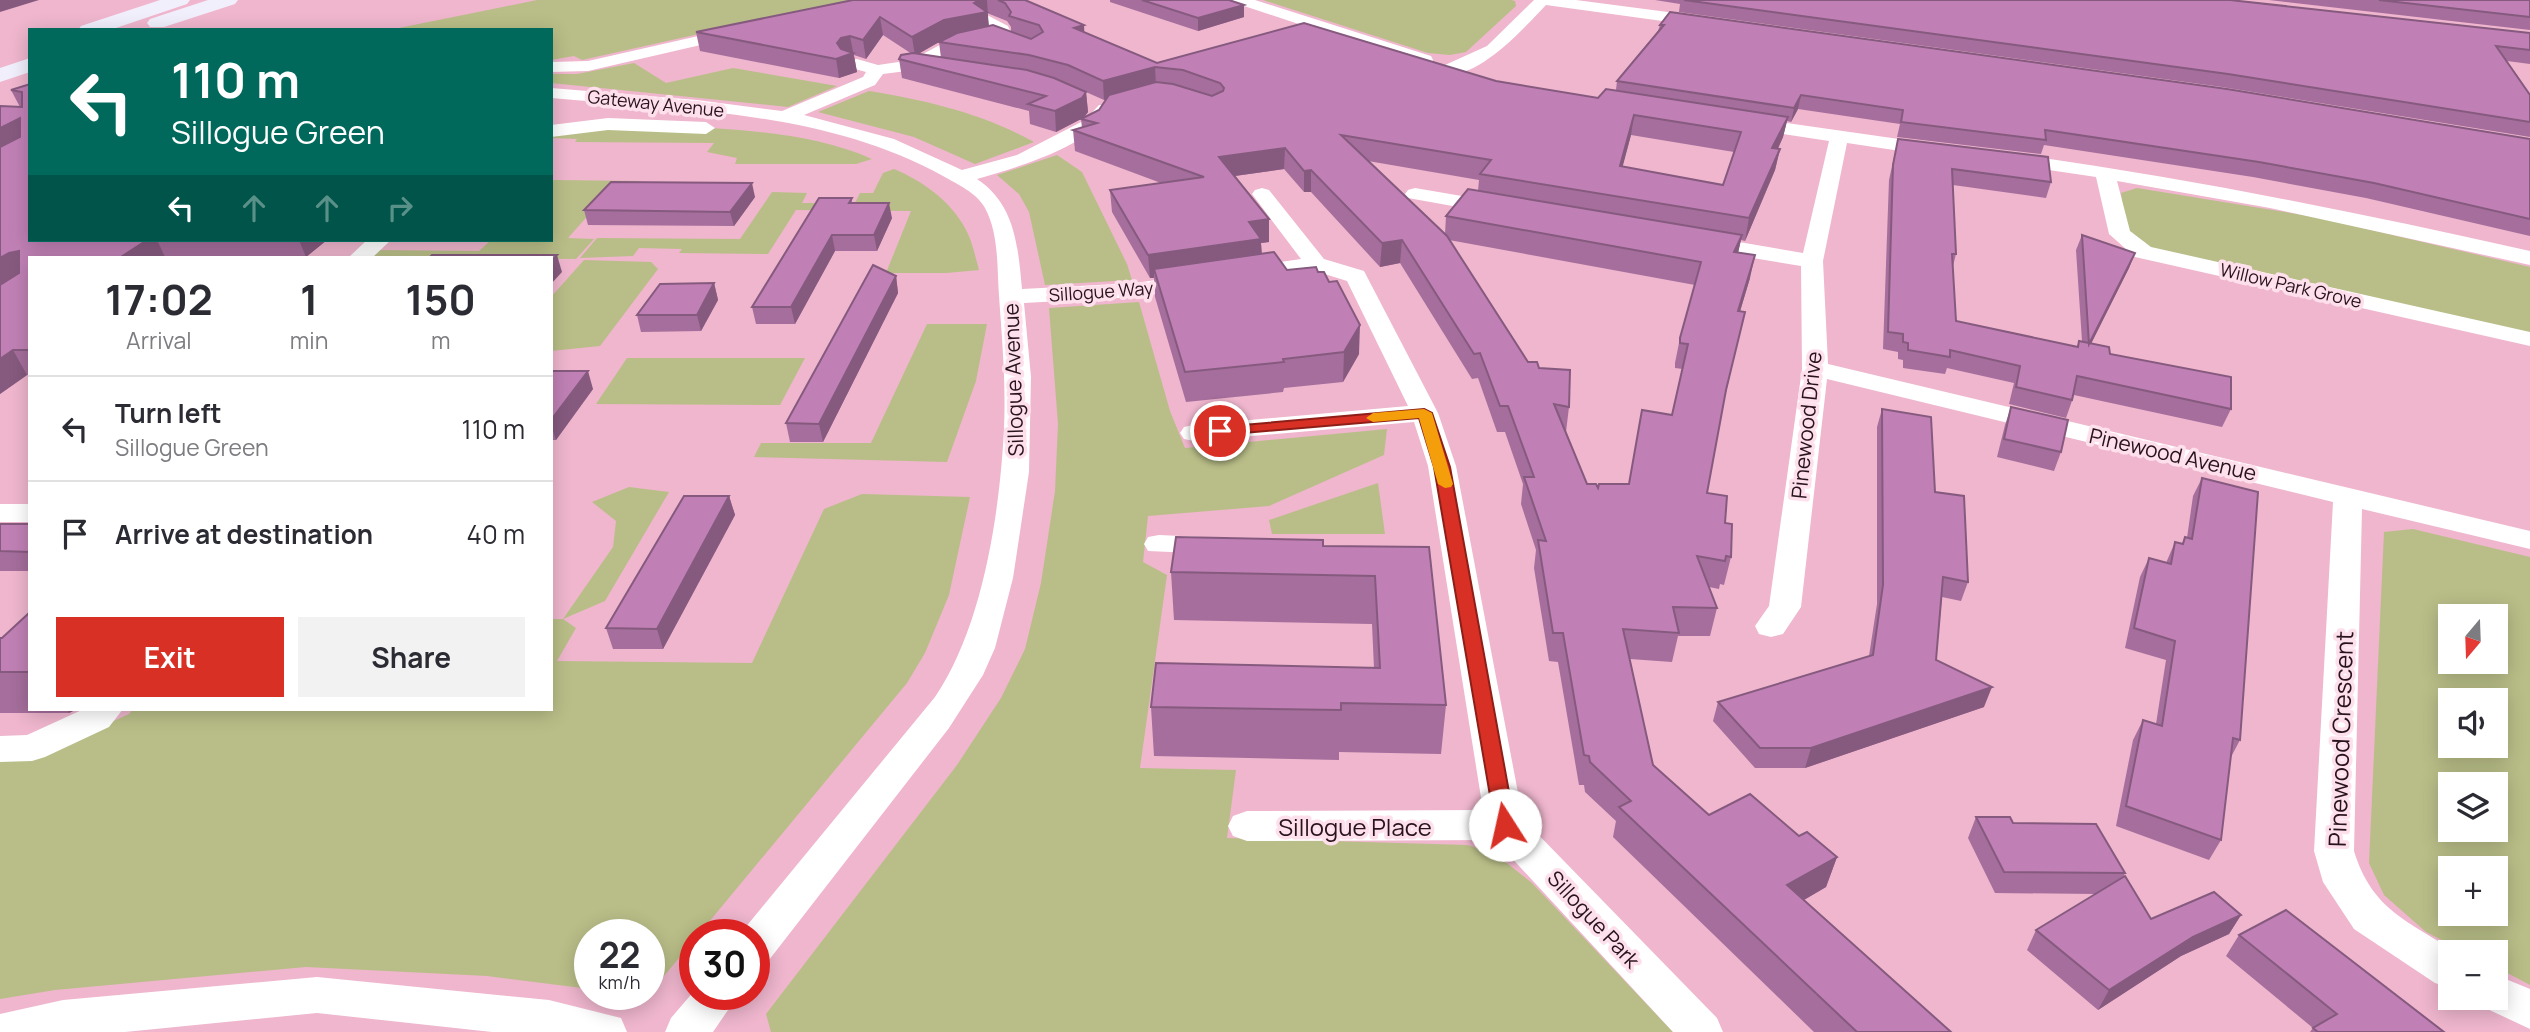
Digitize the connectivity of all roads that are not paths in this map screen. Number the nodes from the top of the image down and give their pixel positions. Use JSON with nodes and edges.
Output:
{"nodes":[{"id":1,"x":180,"y":0,"type":"edge"},
{"id":2,"x":228,"y":0,"type":"edge"},
{"id":3,"x":1240,"y":0,"type":"edge"},
{"id":4,"x":1543,"y":0,"type":"edge"},
{"id":5,"x":987,"y":20,"type":"edge"},
{"id":6,"x":1728,"y":25,"type":"edge"},
{"id":7,"x":94,"y":28,"type":"edge"},
{"id":8,"x":143,"y":28,"type":"edge"},
{"id":9,"x":750,"y":29,"type":"edge"},
{"id":10,"x":996,"y":36,"type":"junction"},
{"id":11,"x":1015,"y":41,"type":"edge"},
{"id":12,"x":28,"y":50,"type":"edge"},
{"id":13,"x":0,"y":58,"type":"edge"},
{"id":14,"x":852,"y":62,"type":"edge"},
{"id":15,"x":916,"y":65,"type":"junction"},
{"id":16,"x":28,"y":66,"type":"edge"},
{"id":17,"x":553,"y":67,"type":"edge"},
{"id":18,"x":952,"y":69,"type":"edge"},
{"id":19,"x":1451,"y":69,"type":"junction"},
{"id":20,"x":877,"y":70,"type":"junction"},
{"id":21,"x":0,"y":75,"type":"edge"},
{"id":22,"x":1476,"y":76,"type":"edge"},
{"id":23,"x":553,"y":93,"type":"edge"},
{"id":24,"x":1083,"y":100,"type":"edge"},
{"id":25,"x":1130,"y":102,"type":"edge"},
{"id":26,"x":1103,"y":109,"type":"junction"},
{"id":27,"x":553,"y":111,"type":"edge"},
{"id":28,"x":772,"y":116,"type":"junction"},
{"id":29,"x":1729,"y":120,"type":"edge"},
{"id":30,"x":616,"y":124,"type":"junction"},
{"id":31,"x":553,"y":131,"type":"edge"},
{"id":32,"x":1839,"y":138,"type":"junction"},
{"id":33,"x":1959,"y":153,"type":"edge"},
{"id":34,"x":1985,"y":156,"type":"edge"},
{"id":35,"x":2105,"y":171,"type":"junction"},
{"id":36,"x":960,"y":177,"type":"junction"},
{"id":37,"x":1262,"y":194,"type":"dead end"},
{"id":38,"x":1415,"y":194,"type":"dead end"},
{"id":39,"x":1525,"y":212,"type":"edge"},
{"id":40,"x":1675,"y":238,"type":"edge"},
{"id":41,"x":378,"y":242,"type":"edge"},
{"id":42,"x":361,"y":256,"type":"edge"},
{"id":43,"x":2530,"y":258,"type":"edge"},
{"id":44,"x":1812,"y":261,"type":"junction"},
{"id":45,"x":1316,"y":264,"type":"junction"},
{"id":46,"x":1010,"y":297,"type":"junction"},
{"id":47,"x":2530,"y":339,"type":"edge"},
{"id":48,"x":1815,"y":369,"type":"junction"},
{"id":49,"x":1424,"y":413,"type":"junction"},
{"id":50,"x":1194,"y":433,"type":"dead end"},
{"id":51,"x":2348,"y":496,"type":"junction"},
{"id":52,"x":2530,"y":540,"type":"edge"},
{"id":53,"x":1159,"y":544,"type":"dead end"},
{"id":54,"x":1240,"y":546,"type":"edge"},
{"id":55,"x":1772,"y":626,"type":"dead end"},
{"id":56,"x":103,"y":711,"type":"edge"},
{"id":57,"x":0,"y":749,"type":"edge"},
{"id":58,"x":1505,"y":825,"type":"junction"},
{"id":59,"x":1247,"y":826,"type":"dead end"},
{"id":60,"x":770,"y":928,"type":"edge"},
{"id":61,"x":2438,"y":962,"type":"edge"},
{"id":62,"x":2508,"y":999,"type":"edge"},
{"id":63,"x":704,"y":1010,"type":"edge"},
{"id":64,"x":2530,"y":1010,"type":"edge"},
{"id":65,"x":4,"y":1032,"type":"edge"},
{"id":66,"x":605,"y":1032,"type":"edge"},
{"id":67,"x":687,"y":1032,"type":"edge"},
{"id":68,"x":1701,"y":1032,"type":"edge"}],
"edges":[{"from":1,"to":7,"type":"main road"},
{"from":2,"to":8,"type":"main road"},
{"from":3,"to":19,"type":"street"},
{"from":4,"to":6,"type":"street"},
{"from":4,"to":19,"type":"street"},
{"from":5,"to":10,"type":"street"},
{"from":9,"to":17,"type":"street"},
{"from":10,"to":11,"type":"street"},
{"from":10,"to":15,"type":"street"},
{"from":12,"to":13,"type":"main road"},
{"from":14,"to":20,"type":"street"},
{"from":15,"to":18,"type":"street"},
{"from":15,"to":20,"type":"street"},
{"from":16,"to":21,"type":"main road"},
{"from":19,"to":22,"type":"street"},
{"from":20,"to":28,"type":"street"},
{"from":23,"to":28,"type":"street","name":"Gateway Avenue"},
{"from":24,"to":26,"type":"street"},
{"from":25,"to":26,"type":"street"},
{"from":26,"to":36,"type":"street"},
{"from":27,"to":30,"type":"street"},
{"from":28,"to":30,"type":"street"},
{"from":28,"to":36,"type":"street","name":"Sillogue Avenue"},
{"from":29,"to":32,"type":"street"},
{"from":30,"to":31,"type":"street"},
{"from":32,"to":33,"type":"street"},
{"from":32,"to":44,"type":"street","name":"Pinewood Drive"},
{"from":34,"to":35,"type":"street"},
{"from":35,"to":43,"type":"street"},
{"from":35,"to":47,"type":"street","name":"Willow Park Grove"},
{"from":36,"to":46,"type":"street","name":"Sillogue Avenue"},
{"from":37,"to":45,"type":"street"},
{"from":38,"to":39,"type":"street"},
{"from":40,"to":44,"type":"street"},
{"from":41,"to":42,"type":"street"},
{"from":44,"to":48,"type":"street","name":"Pinewood Drive"},
{"from":45,"to":46,"type":"street","name":"Sillogue Way"},
{"from":45,"to":49,"type":"street"},
{"from":46,"to":60,"type":"street","name":"Sillogue Avenue"},
{"from":48,"to":51,"type":"street","name":"Pinewood Avenue"},
{"from":48,"to":55,"type":"street","name":"Pinewood Drive"},
{"from":49,"to":50,"type":"street"},
{"from":49,"to":58,"type":"street"},
{"from":51,"to":52,"type":"street","name":"Pinewood Avenue"},
{"from":51,"to":61,"type":"street","name":"Pinewood Crescent"},
{"from":53,"to":54,"type":"street"},
{"from":56,"to":57,"type":"street"},
{"from":58,"to":59,"type":"street","name":"Sillogue Place"},
{"from":58,"to":68,"type":"street","name":"Sillogue Park"},
{"from":62,"to":64,"type":"street"},
{"from":63,"to":67,"type":"street"},
{"from":65,"to":66,"type":"street"}]}
